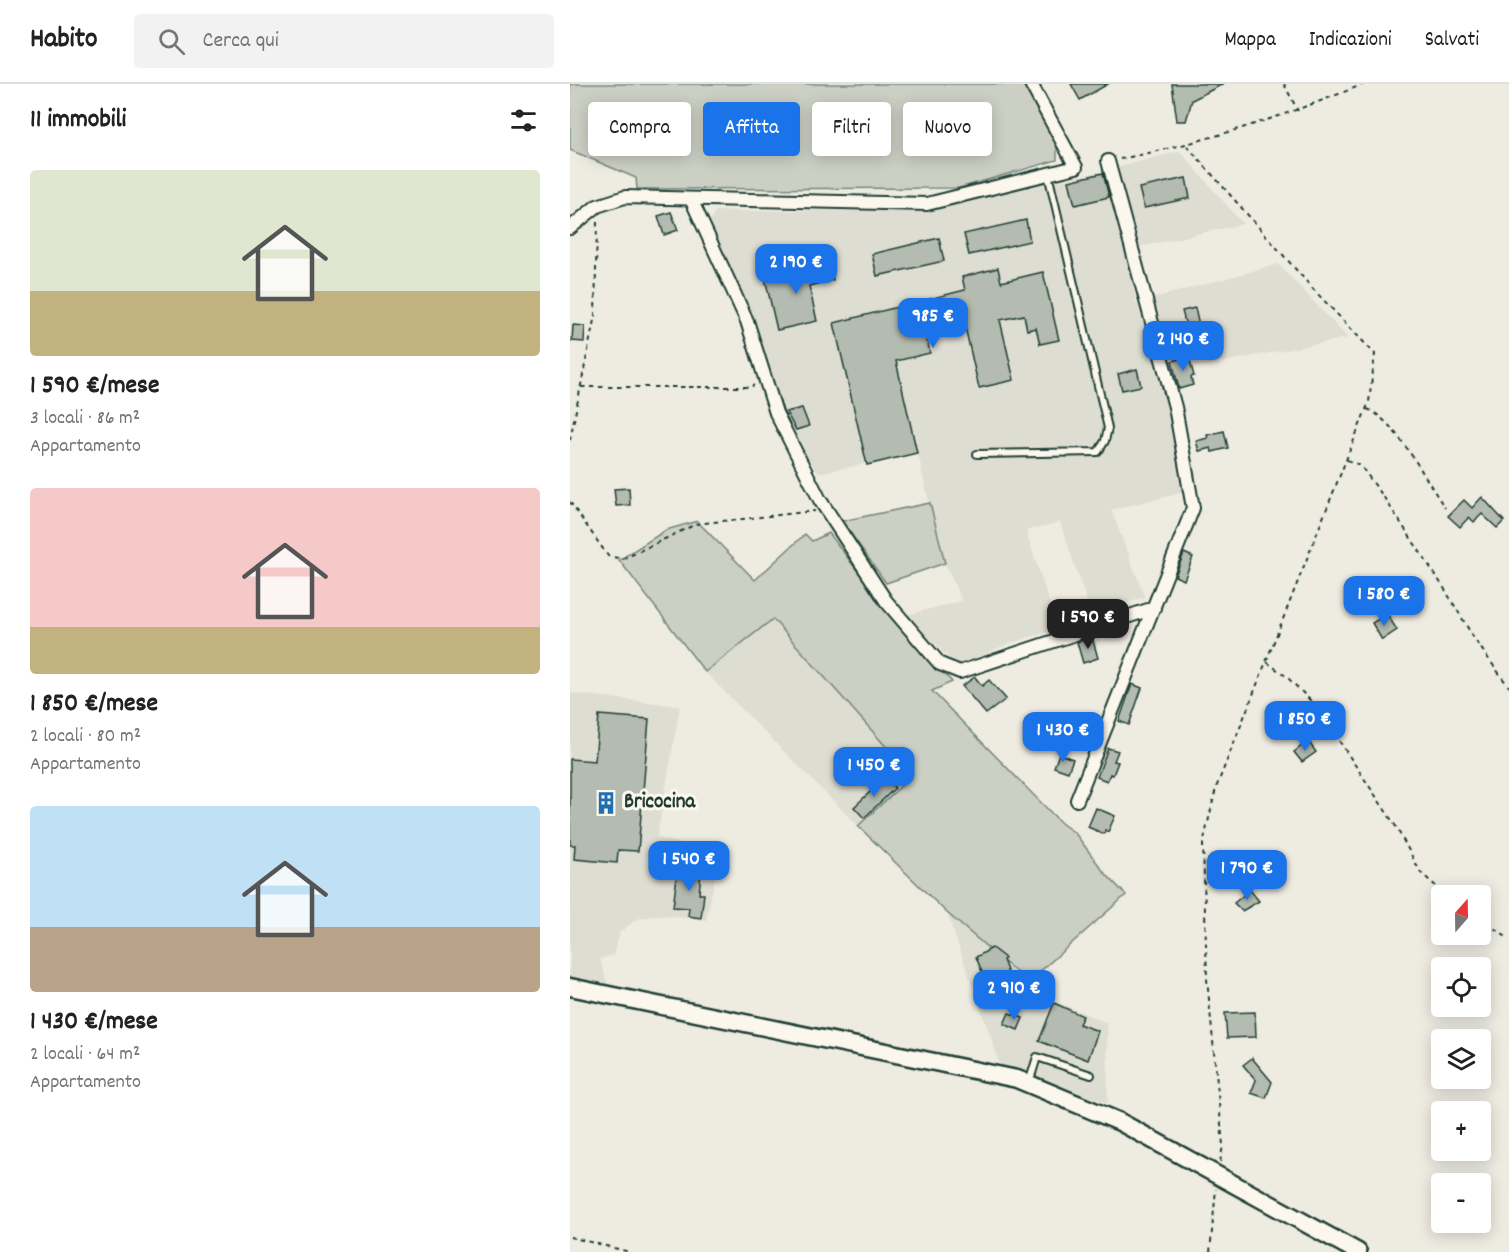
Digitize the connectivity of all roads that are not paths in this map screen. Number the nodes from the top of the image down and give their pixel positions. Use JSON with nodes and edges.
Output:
{"nodes":[{"id":1,"x":1031,"y":84,"type":"edge"},
{"id":2,"x":1108,"y":161,"type":"road end"},
{"id":3,"x":1047,"y":174,"type":"junction"},
{"id":4,"x":691,"y":199,"type":"junction"},
{"id":5,"x":570,"y":228,"type":"edge"},
{"id":6,"x":976,"y":454,"type":"dead end"},
{"id":7,"x":1154,"y":608,"type":"junction"},
{"id":8,"x":1077,"y":801,"type":"dead end"},
{"id":9,"x":570,"y":987,"type":"edge"},
{"id":10,"x":1091,"y":1075,"type":"dead end"},
{"id":11,"x":1029,"y":1084,"type":"junction"},
{"id":12,"x":1358,"y":1252,"type":"edge"}],
"edges":[{"from":1,"to":3,"type":"street"},
{"from":2,"to":7,"type":"street"},
{"from":3,"to":4,"type":"street"},
{"from":3,"to":6,"type":"lane"},
{"from":4,"to":5,"type":"street"},
{"from":4,"to":7,"type":"street"},
{"from":7,"to":8,"type":"street"},
{"from":9,"to":11,"type":"main road"},
{"from":10,"to":11,"type":"lane"},
{"from":11,"to":12,"type":"main road"}]}
